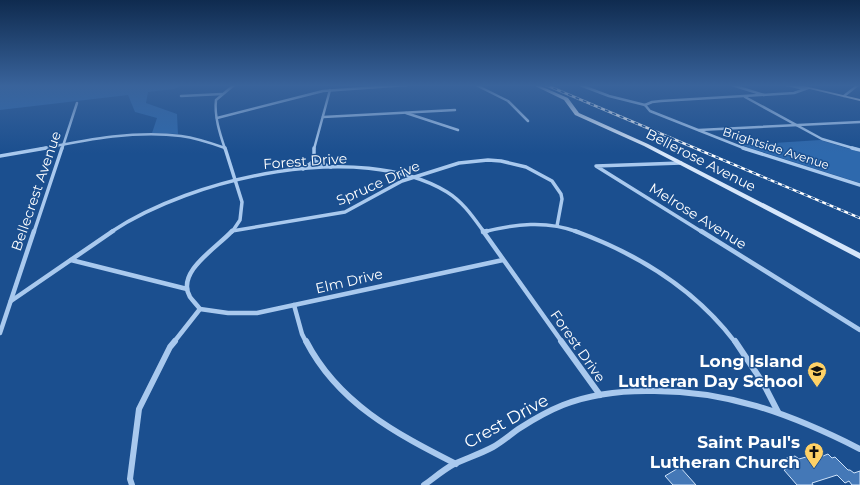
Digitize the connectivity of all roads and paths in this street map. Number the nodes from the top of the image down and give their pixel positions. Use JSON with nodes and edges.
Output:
{"nodes":[{"id":1,"x":75,"y":108,"type":"edge"},
{"id":2,"x":216,"y":108,"type":"edge"},
{"id":3,"x":259,"y":108,"type":"edge"},
{"id":4,"x":325,"y":108,"type":"edge"},
{"id":5,"x":515,"y":108,"type":"edge"},
{"id":6,"x":571,"y":108,"type":"edge"},
{"id":7,"x":647,"y":108,"type":"edge"},
{"id":8,"x":765,"y":108,"type":"edge"},
{"id":9,"x":455,"y":110,"type":"dead end"},
{"id":10,"x":400,"y":112,"type":"junction"},
{"id":11,"x":323,"y":117,"type":"junction"},
{"id":12,"x":217,"y":118,"type":"junction"},
{"id":13,"x":528,"y":121,"type":"dead end"},
{"id":14,"x":860,"y":122,"type":"edge"},
{"id":15,"x":796,"y":125,"type":"junction"},
{"id":16,"x":458,"y":130,"type":"dead end"},
{"id":17,"x":696,"y":130,"type":"junction"},
{"id":18,"x":63,"y":146,"type":"junction"},
{"id":19,"x":225,"y":148,"type":"junction"},
{"id":20,"x":860,"y":150,"type":"edge"},
{"id":21,"x":0,"y":156,"type":"edge"},
{"id":22,"x":314,"y":161,"type":"junction"},
{"id":23,"x":681,"y":163,"type":"junction"},
{"id":24,"x":333,"y":167,"type":"junction"},
{"id":25,"x":302,"y":170,"type":"junction"},
{"id":26,"x":414,"y":177,"type":"junction"},
{"id":27,"x":236,"y":180,"type":"junction"},
{"id":28,"x":860,"y":185,"type":"edge"},
{"id":29,"x":557,"y":226,"type":"junction"},
{"id":30,"x":232,"y":231,"type":"junction"},
{"id":31,"x":483,"y":232,"type":"junction"},
{"id":32,"x":860,"y":256,"type":"edge"},
{"id":33,"x":71,"y":260,"type":"junction"},
{"id":34,"x":503,"y":260,"type":"junction"},
{"id":35,"x":187,"y":289,"type":"junction"},
{"id":36,"x":11,"y":301,"type":"junction"},
{"id":37,"x":294,"y":305,"type":"junction"},
{"id":38,"x":200,"y":309,"type":"junction"},
{"id":39,"x":860,"y":330,"type":"edge"},
{"id":40,"x":0,"y":333,"type":"edge"},
{"id":41,"x":600,"y":395,"type":"junction"},
{"id":42,"x":778,"y":412,"type":"junction"},
{"id":43,"x":860,"y":449,"type":"edge"},
{"id":44,"x":456,"y":464,"type":"junction"},
{"id":45,"x":132,"y":485,"type":"edge"},
{"id":46,"x":424,"y":485,"type":"edge"}],
"edges":[{"from":1,"to":18,"type":"street","name":"Bellecrest Avenue"},
{"from":2,"to":12,"type":"street"},
{"from":3,"to":12,"type":"street"},
{"from":4,"to":11,"type":"street"},
{"from":5,"to":13,"type":"street"},
{"from":6,"to":23,"type":"street","name":"Bellerose Avenue"},
{"from":7,"to":17,"type":"street","name":"Brightside Avenue"},
{"from":8,"to":15,"type":"street"},
{"from":9,"to":10,"type":"street"},
{"from":10,"to":11,"type":"street"},
{"from":10,"to":16,"type":"street"},
{"from":11,"to":22,"type":"street"},
{"from":12,"to":19,"type":"street"},
{"from":14,"to":15,"type":"street"},
{"from":15,"to":17,"type":"street"},
{"from":15,"to":20,"type":"street"},
{"from":17,"to":28,"type":"street","name":"Brightside Avenue"},
{"from":18,"to":19,"type":"street"},
{"from":18,"to":21,"type":"street"},
{"from":18,"to":36,"type":"street","name":"Bellecrest Avenue"},
{"from":19,"to":27,"type":"street"},
{"from":22,"to":24,"type":"street"},
{"from":22,"to":25,"type":"street"},
{"from":23,"to":32,"type":"street","name":"Bellerose Avenue"},
{"from":23,"to":39,"type":"street","name":"Melrose Avenue"},
{"from":24,"to":25,"type":"street","name":"Forest Drive"},
{"from":24,"to":26,"type":"street","name":"Forest Drive"},
{"from":25,"to":27,"type":"street","name":"Forest Drive"},
{"from":26,"to":29,"type":"street","name":"Spruce Drive"},
{"from":26,"to":30,"type":"street","name":"Spruce Drive"},
{"from":26,"to":31,"type":"street","name":"Forest Drive"},
{"from":27,"to":30,"type":"street"},
{"from":27,"to":33,"type":"street","name":"Forest Drive"},
{"from":29,"to":31,"type":"street"},
{"from":29,"to":42,"type":"street"},
{"from":30,"to":35,"type":"street"},
{"from":31,"to":34,"type":"street","name":"Forest Drive"},
{"from":33,"to":35,"type":"street"},
{"from":33,"to":36,"type":"street","name":"Forest Drive"},
{"from":34,"to":37,"type":"street","name":"Elm Drive"},
{"from":34,"to":41,"type":"street","name":"Forest Drive"},
{"from":35,"to":38,"type":"street"},
{"from":36,"to":40,"type":"street","name":"Bellecrest Avenue"},
{"from":37,"to":38,"type":"street","name":"Elm Drive"},
{"from":37,"to":44,"type":"street"},
{"from":38,"to":45,"type":"street"},
{"from":41,"to":42,"type":"street","name":"Crest Drive"},
{"from":41,"to":44,"type":"street","name":"Crest Drive"},
{"from":42,"to":43,"type":"street","name":"Crest Drive"},
{"from":44,"to":46,"type":"street","name":"Crest Drive"}]}
